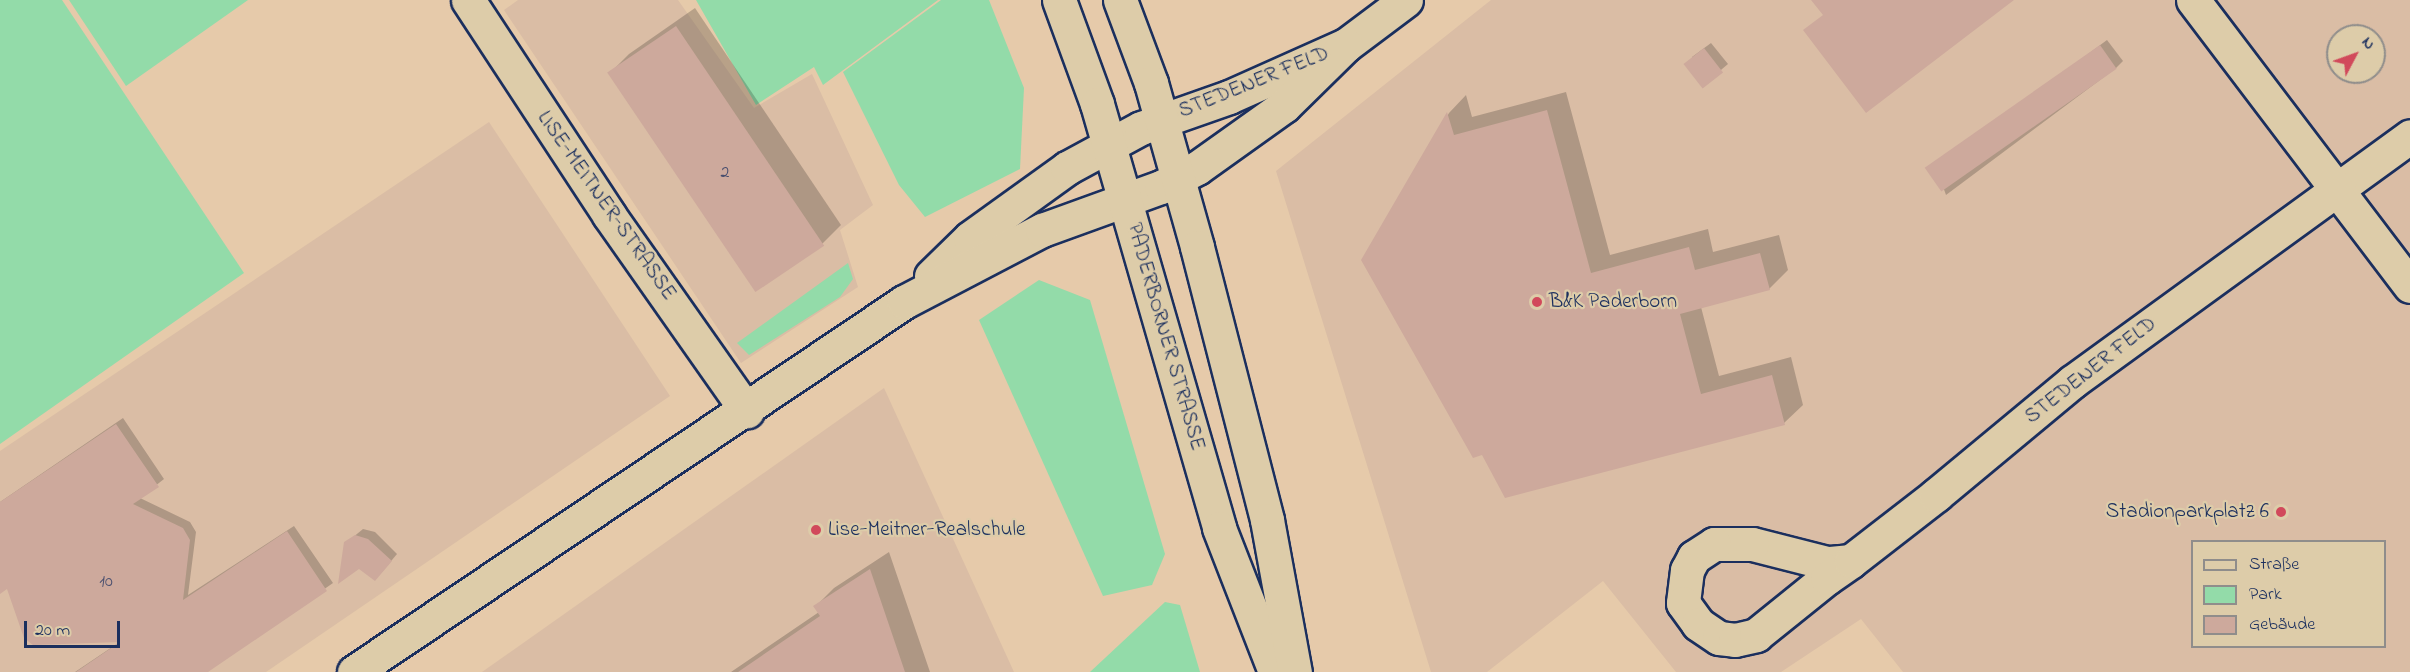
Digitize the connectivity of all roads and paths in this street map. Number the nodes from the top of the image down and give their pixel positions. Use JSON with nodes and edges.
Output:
{"nodes":[{"id":1,"x":468,"y":0,"type":"edge"},
{"id":2,"x":1059,"y":0,"type":"edge"},
{"id":3,"x":1120,"y":0,"type":"edge"},
{"id":4,"x":1406,"y":0,"type":"edge"},
{"id":5,"x":2193,"y":0,"type":"edge"},
{"id":6,"x":1346,"y":45,"type":"junction"},
{"id":7,"x":1161,"y":120,"type":"junction"},
{"id":8,"x":2410,"y":136,"type":"edge"},
{"id":9,"x":1109,"y":144,"type":"junction"},
{"id":10,"x":1179,"y":179,"type":"junction"},
{"id":11,"x":2338,"y":189,"type":"junction"},
{"id":12,"x":1125,"y":199,"type":"junction"},
{"id":13,"x":2410,"y":286,"type":"edge"},
{"id":14,"x":904,"y":302,"type":"junction"},
{"id":15,"x":747,"y":411,"type":"junction"},
{"id":16,"x":1851,"y":561,"type":"junction"},
{"id":17,"x":354,"y":672,"type":"edge"},
{"id":18,"x":1275,"y":672,"type":"edge"},
{"id":19,"x":1294,"y":672,"type":"edge"}],
"edges":[{"from":1,"to":15,"type":"street","name":"LISE-MEITNER-STRASSE"},
{"from":2,"to":9,"type":"street","name":"PADERBORNER STRASSE"},
{"from":3,"to":7,"type":"street"},
{"from":4,"to":6,"type":"street","name":"STEDENER FELD"},
{"from":5,"to":11,"type":"street"},
{"from":6,"to":7,"type":"street","name":"STEDENER FELD"},
{"from":6,"to":10,"type":"street","name":"STEDENER FELD"},
{"from":7,"to":9,"type":"street"},
{"from":7,"to":10,"type":"street"},
{"from":8,"to":11,"type":"street","name":"STEDENER FELD"},
{"from":9,"to":12,"type":"street","name":"PADERBORNER STRASSE"},
{"from":9,"to":14,"type":"street"},
{"from":10,"to":12,"type":"street","name":"STEDENER FELD"},
{"from":10,"to":19,"type":"street"},
{"from":11,"to":13,"type":"street"},
{"from":11,"to":16,"type":"street","name":"STEDENER FELD"},
{"from":12,"to":14,"type":"street"},
{"from":12,"to":18,"type":"street","name":"PADERBORNER STRASSE"},
{"from":14,"to":15,"type":"street"},
{"from":15,"to":17,"type":"street"},
{"from":16,"to":16,"type":"street","name":"STEDENER FELD"}]}
